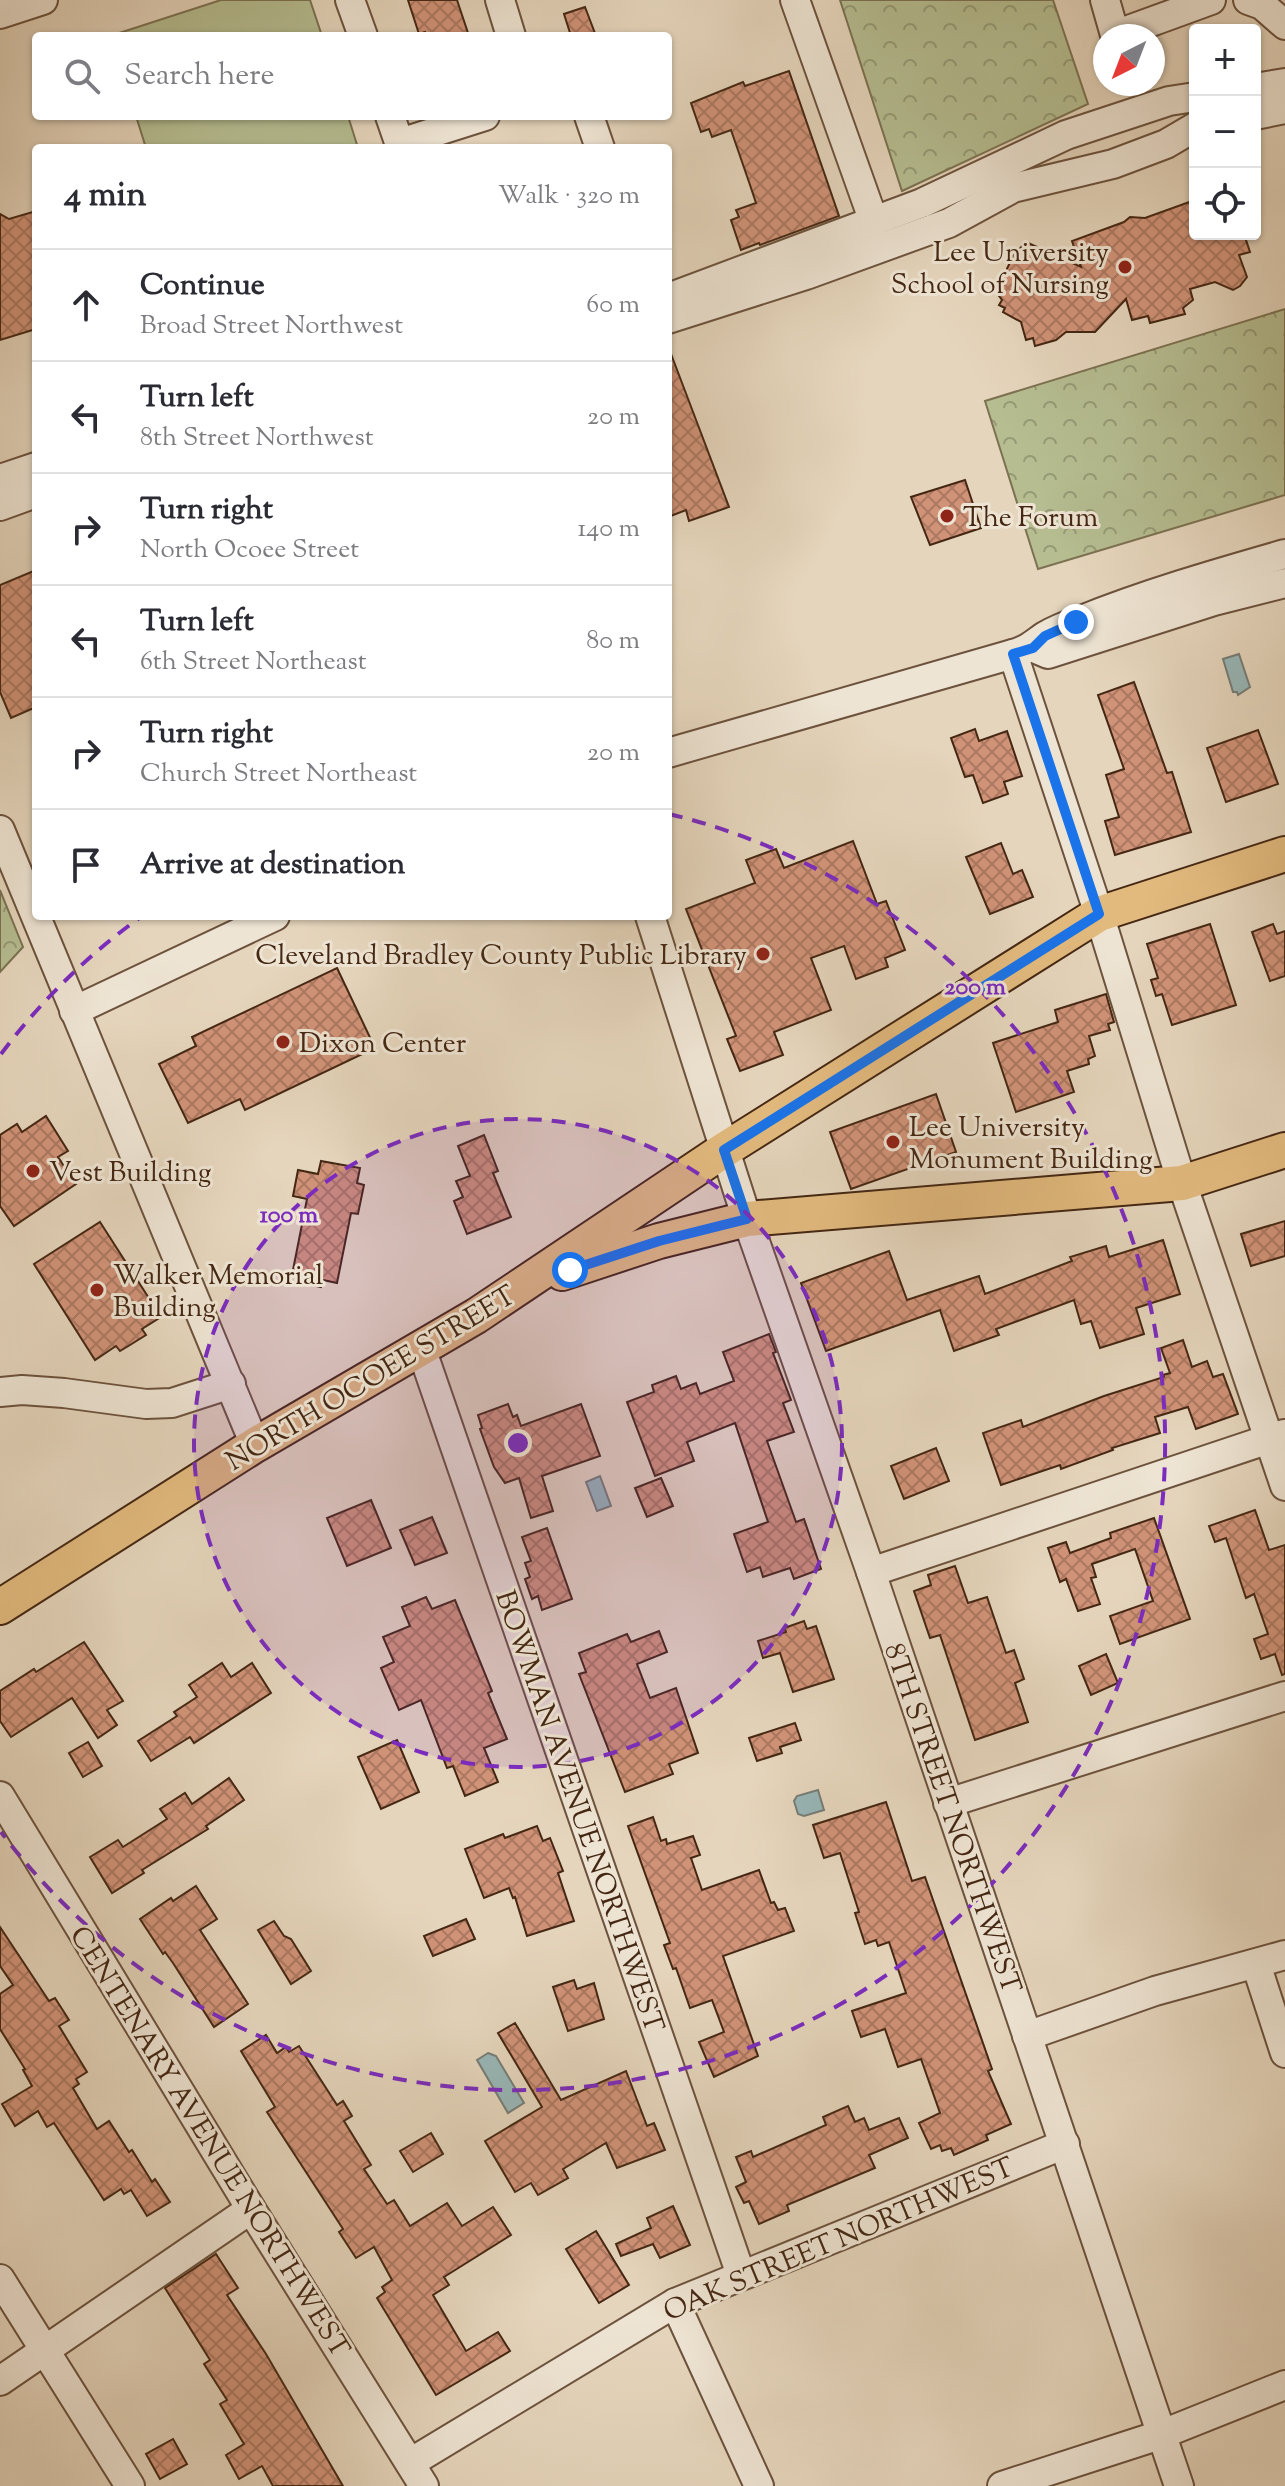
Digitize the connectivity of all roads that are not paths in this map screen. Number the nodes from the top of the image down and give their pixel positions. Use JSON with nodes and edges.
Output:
{"nodes":[{"id":1,"x":43,"y":0,"type":"edge"},
{"id":2,"x":350,"y":0,"type":"edge"},
{"id":3,"x":500,"y":0,"type":"edge"},
{"id":4,"x":795,"y":0,"type":"edge"},
{"id":5,"x":1105,"y":0,"type":"edge"},
{"id":6,"x":1211,"y":0,"type":"edge"},
{"id":7,"x":1256,"y":2,"type":"edge"},
{"id":8,"x":0,"y":14,"type":"edge"},
{"id":9,"x":1285,"y":25,"type":"edge"},
{"id":10,"x":362,"y":32,"type":"edge"},
{"id":11,"x":510,"y":32,"type":"edge"},
{"id":12,"x":1285,"y":83,"type":"edge"},
{"id":13,"x":1261,"y":87,"type":"edge"},
{"id":14,"x":1189,"y":98,"type":"edge"},
{"id":15,"x":1285,"y":109,"type":"edge"},
{"id":16,"x":1261,"y":114,"type":"edge"},
{"id":17,"x":391,"y":120,"type":"edge"},
{"id":18,"x":474,"y":120,"type":"edge"},
{"id":19,"x":590,"y":120,"type":"edge"},
{"id":20,"x":1189,"y":131,"type":"edge"},
{"id":21,"x":400,"y":144,"type":"edge"},
{"id":22,"x":407,"y":144,"type":"edge"},
{"id":23,"x":599,"y":144,"type":"edge"},
{"id":24,"x":874,"y":222,"type":"junction"},
{"id":25,"x":672,"y":297,"type":"edge"},
{"id":26,"x":672,"y":318,"type":"edge"},
{"id":27,"x":32,"y":468,"type":"edge"},
{"id":28,"x":0,"y":479,"type":"edge"},
{"id":29,"x":32,"y":494,"type":"edge"},
{"id":30,"x":0,"y":506,"type":"edge"},
{"id":31,"x":1285,"y":554,"type":"edge"},
{"id":32,"x":1283,"y":587,"type":"edge"},
{"id":33,"x":1023,"y":651,"type":"junction"},
{"id":34,"x":672,"y":752,"type":"edge"},
{"id":35,"x":0,"y":830,"type":"edge"},
{"id":36,"x":1285,"y":854,"type":"edge"},
{"id":37,"x":32,"y":908,"type":"edge"},
{"id":38,"x":1099,"y":914,"type":"junction"},
{"id":39,"x":37,"y":920,"type":"edge"},
{"id":40,"x":267,"y":920,"type":"edge"},
{"id":41,"x":651,"y":920,"type":"edge"},
{"id":42,"x":74,"y":1011,"type":"junction"},
{"id":43,"x":724,"y":1150,"type":"junction"},
{"id":44,"x":1285,"y":1150,"type":"edge"},
{"id":45,"x":1182,"y":1183,"type":"junction"},
{"id":46,"x":747,"y":1219,"type":"junction"},
{"id":47,"x":476,"y":1316,"type":"junction"},
{"id":48,"x":421,"y":1348,"type":"junction"},
{"id":49,"x":231,"y":1384,"type":"junction"},
{"id":50,"x":0,"y":1392,"type":"edge"},
{"id":51,"x":1277,"y":1436,"type":"edge"},
{"id":52,"x":255,"y":1445,"type":"junction"},
{"id":53,"x":1285,"y":1486,"type":"edge"},
{"id":54,"x":871,"y":1572,"type":"junction"},
{"id":55,"x":0,"y":1607,"type":"edge"},
{"id":56,"x":1285,"y":1696,"type":"edge"},
{"id":57,"x":0,"y":1796,"type":"edge"},
{"id":58,"x":948,"y":1803,"type":"junction"},
{"id":59,"x":1285,"y":1955,"type":"edge"},
{"id":60,"x":1256,"y":1964,"type":"junction"},
{"id":61,"x":1027,"y":2036,"type":"junction"},
{"id":62,"x":1285,"y":2053,"type":"edge"},
{"id":63,"x":1065,"y":2144,"type":"junction"},
{"id":64,"x":251,"y":2209,"type":"junction"},
{"id":65,"x":741,"y":2275,"type":"junction"},
{"id":66,"x":0,"y":2279,"type":"edge"},
{"id":67,"x":675,"y":2303,"type":"junction"},
{"id":68,"x":44,"y":2352,"type":"junction"},
{"id":69,"x":0,"y":2381,"type":"edge"},
{"id":70,"x":1285,"y":2385,"type":"edge"},
{"id":71,"x":1160,"y":2435,"type":"junction"},
{"id":72,"x":417,"y":2479,"type":"edge"},
{"id":73,"x":130,"y":2486,"type":"edge"},
{"id":74,"x":759,"y":2486,"type":"edge"},
{"id":75,"x":1002,"y":2486,"type":"edge"},
{"id":76,"x":1179,"y":2486,"type":"edge"}],
"edges":[{"from":1,"to":8,"type":"street"},
{"from":2,"to":10,"type":"street"},
{"from":3,"to":11,"type":"street"},
{"from":4,"to":24,"type":"street"},
{"from":5,"to":6,"type":"street"},
{"from":7,"to":9,"type":"street"},
{"from":12,"to":13,"type":"street"},
{"from":14,"to":24,"type":"street"},
{"from":15,"to":16,"type":"street"},
{"from":17,"to":21,"type":"street"},
{"from":18,"to":22,"type":"street"},
{"from":19,"to":23,"type":"street"},
{"from":20,"to":26,"type":"street"},
{"from":24,"to":25,"type":"street"},
{"from":27,"to":28,"type":"street"},
{"from":29,"to":30,"type":"street"},
{"from":31,"to":33,"type":"street"},
{"from":32,"to":33,"type":"street"},
{"from":33,"to":34,"type":"street"},
{"from":33,"to":38,"type":"street"},
{"from":35,"to":37,"type":"street"},
{"from":36,"to":38,"type":"main road","name":"NORTH OCOEE STREET"},
{"from":38,"to":43,"type":"main road","name":"NORTH OCOEE STREET"},
{"from":38,"to":45,"type":"street"},
{"from":39,"to":42,"type":"street"},
{"from":40,"to":42,"type":"street"},
{"from":41,"to":43,"type":"street","name":"8TH STREET NORTHWEST"},
{"from":42,"to":49,"type":"street"},
{"from":43,"to":46,"type":"street","name":"8TH STREET NORTHWEST"},
{"from":43,"to":47,"type":"main road","name":"NORTH OCOEE STREET"},
{"from":44,"to":45,"type":"main road"},
{"from":45,"to":46,"type":"main road"},
{"from":45,"to":51,"type":"street"},
{"from":46,"to":47,"type":"main road"},
{"from":46,"to":54,"type":"street","name":"8TH STREET NORTHWEST"},
{"from":47,"to":48,"type":"main road","name":"NORTH OCOEE STREET"},
{"from":48,"to":52,"type":"main road","name":"NORTH OCOEE STREET"},
{"from":48,"to":65,"type":"street","name":"BOWMAN AVENUE NORTHWEST"},
{"from":49,"to":50,"type":"street"},
{"from":49,"to":52,"type":"street"},
{"from":51,"to":53,"type":"street"},
{"from":51,"to":54,"type":"street"},
{"from":52,"to":55,"type":"main road","name":"NORTH OCOEE STREET"},
{"from":54,"to":58,"type":"street","name":"8TH STREET NORTHWEST"},
{"from":56,"to":58,"type":"street"},
{"from":57,"to":64,"type":"street","name":"CENTENARY AVENUE NORTHWEST"},
{"from":58,"to":61,"type":"street","name":"8TH STREET NORTHWEST"},
{"from":59,"to":60,"type":"street"},
{"from":60,"to":61,"type":"street"},
{"from":60,"to":62,"type":"street"},
{"from":61,"to":63,"type":"street","name":"8TH STREET NORTHWEST"},
{"from":63,"to":65,"type":"street","name":"OAK STREET NORTHWEST"},
{"from":63,"to":71,"type":"street","name":"8TH STREET NORTHWEST"},
{"from":64,"to":68,"type":"street"},
{"from":64,"to":72,"type":"street","name":"CENTENARY AVENUE NORTHWEST"},
{"from":65,"to":67,"type":"street","name":"OAK STREET NORTHWEST"},
{"from":66,"to":68,"type":"street"},
{"from":67,"to":72,"type":"street","name":"OAK STREET NORTHWEST"},
{"from":67,"to":74,"type":"street"},
{"from":68,"to":69,"type":"street"},
{"from":68,"to":73,"type":"street"},
{"from":70,"to":71,"type":"street"},
{"from":71,"to":75,"type":"street"},
{"from":71,"to":76,"type":"street","name":"8TH STREET NORTHWEST"}]}
